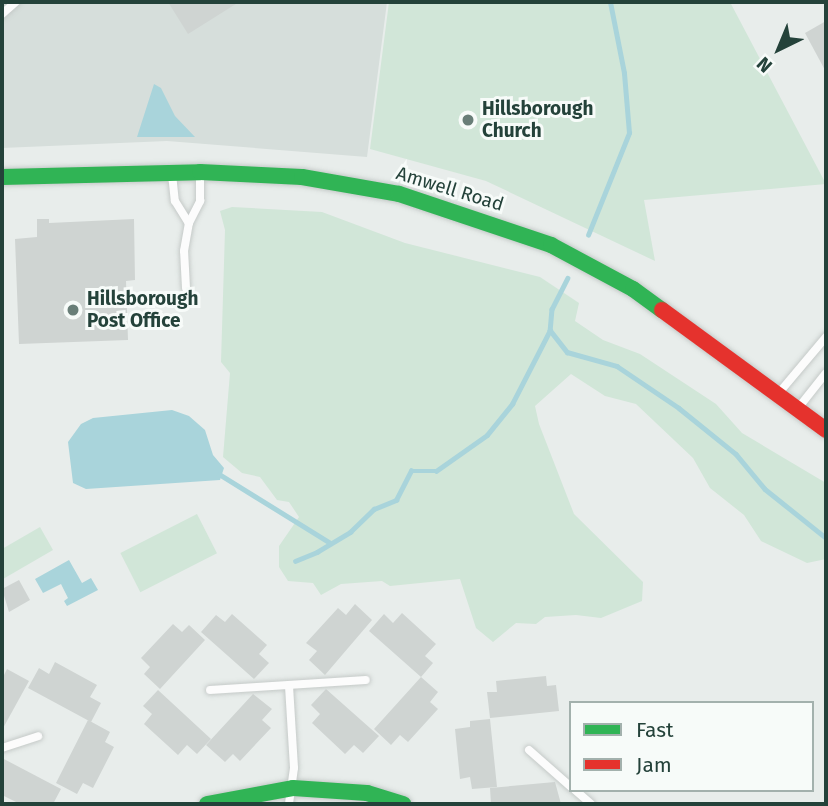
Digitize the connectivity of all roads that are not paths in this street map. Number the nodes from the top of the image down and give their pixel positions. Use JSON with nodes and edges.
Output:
{"nodes":[{"id":1,"x":16,"y":2,"type":"edge"},
{"id":2,"x":2,"y":14,"type":"edge"},
{"id":3,"x":172,"y":172,"type":"junction"},
{"id":4,"x":200,"y":172,"type":"junction"},
{"id":5,"x":2,"y":177,"type":"edge"},
{"id":6,"x":189,"y":223,"type":"junction"},
{"id":7,"x":186,"y":288,"type":"dead end"},
{"id":8,"x":826,"y":337,"type":"edge"},
{"id":9,"x":826,"y":373,"type":"edge"},
{"id":10,"x":778,"y":394,"type":"junction"},
{"id":11,"x":797,"y":409,"type":"junction"},
{"id":12,"x":826,"y":430,"type":"edge"},
{"id":13,"x":366,"y":680,"type":"dead end"},
{"id":14,"x":289,"y":685,"type":"junction"},
{"id":15,"x":210,"y":690,"type":"dead end"},
{"id":16,"x":38,"y":736,"type":"dead end"},
{"id":17,"x":2,"y":748,"type":"edge"},
{"id":18,"x":529,"y":750,"type":"dead end"},
{"id":19,"x":569,"y":785,"type":"edge"},
{"id":20,"x":293,"y":788,"type":"junction"},
{"id":21,"x":577,"y":792,"type":"edge"},
{"id":22,"x":207,"y":804,"type":"edge"},
{"id":23,"x":289,"y":804,"type":"edge"},
{"id":24,"x":404,"y":804,"type":"edge"},
{"id":25,"x":591,"y":804,"type":"edge"}],
"edges":[{"from":1,"to":2,"type":"lane"},
{"from":3,"to":4,"type":"main road","name":"Amwell Road"},
{"from":3,"to":5,"type":"main road","name":"Amwell Road"},
{"from":3,"to":6,"type":"lane"},
{"from":4,"to":6,"type":"lane"},
{"from":4,"to":10,"type":"main road","name":"Amwell Road"},
{"from":6,"to":7,"type":"lane"},
{"from":8,"to":10,"type":"lane"},
{"from":9,"to":11,"type":"lane"},
{"from":10,"to":11,"type":"main road","name":"Amwell Road"},
{"from":11,"to":12,"type":"main road","name":"Amwell Road"},
{"from":13,"to":14,"type":"lane"},
{"from":14,"to":15,"type":"lane"},
{"from":14,"to":20,"type":"lane"},
{"from":16,"to":17,"type":"lane"},
{"from":18,"to":19,"type":"lane"},
{"from":20,"to":22,"type":"main road"},
{"from":20,"to":23,"type":"lane"},
{"from":20,"to":24,"type":"main road"},
{"from":21,"to":25,"type":"lane"}]}
